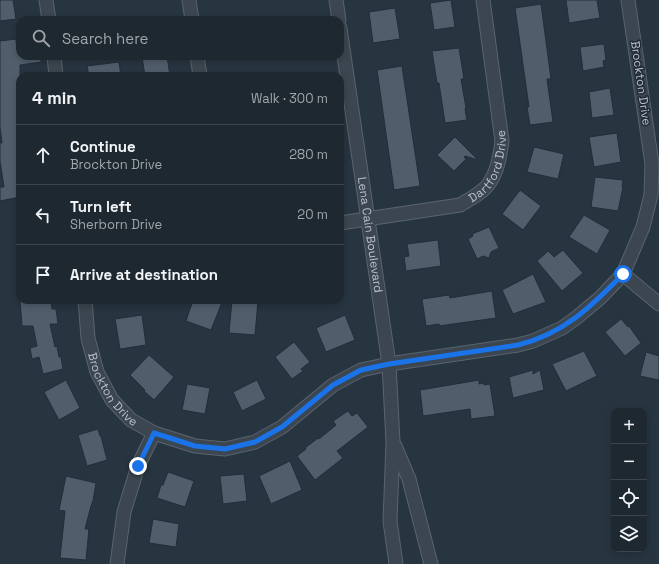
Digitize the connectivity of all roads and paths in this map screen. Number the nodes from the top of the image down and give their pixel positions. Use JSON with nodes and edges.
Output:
{"nodes":[{"id":1,"x":46,"y":0,"type":"edge"},
{"id":2,"x":189,"y":0,"type":"edge"},
{"id":3,"x":336,"y":0,"type":"edge"},
{"id":4,"x":483,"y":0,"type":"edge"},
{"id":5,"x":628,"y":0,"type":"edge"},
{"id":6,"x":48,"y":16,"type":"edge"},
{"id":7,"x":191,"y":16,"type":"edge"},
{"id":8,"x":338,"y":16,"type":"edge"},
{"id":9,"x":344,"y":55,"type":"edge"},
{"id":10,"x":54,"y":60,"type":"edge"},
{"id":11,"x":198,"y":60,"type":"edge"},
{"id":12,"x":56,"y":72,"type":"edge"},
{"id":13,"x":199,"y":72,"type":"edge"},
{"id":14,"x":368,"y":219,"type":"junction"},
{"id":15,"x":344,"y":222,"type":"edge"},
{"id":16,"x":623,"y":274,"type":"junction"},
{"id":17,"x":86,"y":304,"type":"edge"},
{"id":18,"x":659,"y":304,"type":"edge"},
{"id":19,"x":389,"y":364,"type":"junction"},
{"id":20,"x":154,"y":433,"type":"junction"},
{"id":21,"x":393,"y":442,"type":"junction"},
{"id":22,"x":117,"y":564,"type":"edge"},
{"id":23,"x":396,"y":564,"type":"edge"},
{"id":24,"x":431,"y":564,"type":"edge"}],
"edges":[{"from":1,"to":6,"type":"street"},
{"from":2,"to":7,"type":"street"},
{"from":3,"to":8,"type":"street"},
{"from":4,"to":14,"type":"street","name":"Dartford Drive"},
{"from":5,"to":16,"type":"street","name":"Brockton Drive"},
{"from":9,"to":14,"type":"street","name":"Lena Cain Boulevard"},
{"from":10,"to":12,"type":"street"},
{"from":11,"to":13,"type":"street"},
{"from":14,"to":15,"type":"street","name":"Dartford Drive"},
{"from":14,"to":19,"type":"street","name":"Lena Cain Boulevard"},
{"from":16,"to":18,"type":"street"},
{"from":16,"to":19,"type":"street","name":"Brockton Drive"},
{"from":17,"to":20,"type":"street","name":"Brockton Drive"},
{"from":19,"to":20,"type":"street","name":"Brockton Drive"},
{"from":19,"to":21,"type":"street","name":"Lena Cain Boulevard"},
{"from":20,"to":22,"type":"street"},
{"from":21,"to":23,"type":"street","name":"Lena Cain Boulevard"},
{"from":21,"to":24,"type":"street","name":"Lena Cain Boulevard"}]}
